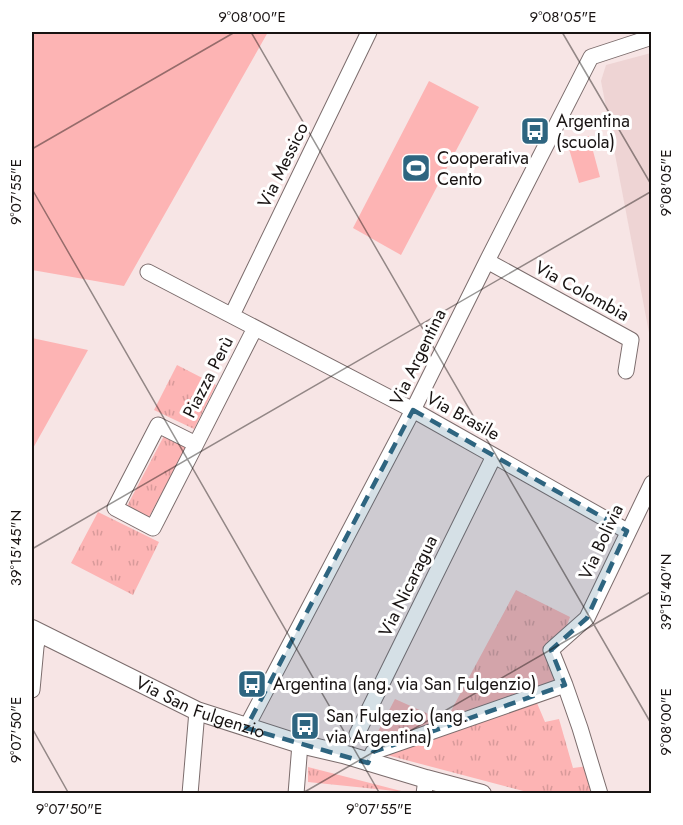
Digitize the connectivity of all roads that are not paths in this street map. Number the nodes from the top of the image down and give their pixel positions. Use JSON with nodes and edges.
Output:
{"nodes":[{"id":1,"x":369,"y":32,"type":"edge"},
{"id":2,"x":651,"y":37,"type":"edge"},
{"id":3,"x":487,"y":261,"type":"junction"},
{"id":4,"x":148,"y":272,"type":"dead end"},
{"id":5,"x":232,"y":315,"type":"junction"},
{"id":6,"x":255,"y":328,"type":"junction"},
{"id":7,"x":626,"y":371,"type":"dead end"},
{"id":8,"x":413,"y":410,"type":"junction"},
{"id":9,"x":196,"y":444,"type":"junction"},
{"id":10,"x":494,"y":456,"type":"junction"},
{"id":11,"x":651,"y":483,"type":"edge"},
{"id":12,"x":627,"y":531,"type":"junction"},
{"id":13,"x":35,"y":632,"type":"edge"},
{"id":14,"x":565,"y":685,"type":"junction"},
{"id":15,"x":32,"y":690,"type":"edge"},
{"id":16,"x":197,"y":711,"type":"junction"},
{"id":17,"x":246,"y":728,"type":"junction"},
{"id":18,"x":357,"y":734,"type":"dead end"},
{"id":19,"x":300,"y":744,"type":"junction"},
{"id":20,"x":368,"y":763,"type":"junction"},
{"id":21,"x":425,"y":787,"type":"edge"},
{"id":22,"x":190,"y":794,"type":"edge"},
{"id":23,"x":296,"y":794,"type":"edge"},
{"id":24,"x":482,"y":794,"type":"edge"},
{"id":25,"x":600,"y":794,"type":"edge"}],
"edges":[{"from":1,"to":5,"type":"street","name":"Via Messico"},
{"from":2,"to":3,"type":"street","name":"Via Argentina"},
{"from":3,"to":7,"type":"street","name":"Via Colombia"},
{"from":3,"to":8,"type":"street","name":"Via Argentina"},
{"from":4,"to":5,"type":"street","name":"Via Brasile"},
{"from":5,"to":6,"type":"street","name":"Via Brasile"},
{"from":6,"to":8,"type":"street","name":"Via Brasile"},
{"from":6,"to":9,"type":"street","name":"Piazza Perù"},
{"from":8,"to":10,"type":"street","name":"Via Brasile"},
{"from":8,"to":17,"type":"street","name":"Via Argentina"},
{"from":9,"to":9,"type":"street","name":"Piazza Perù"},
{"from":10,"to":12,"type":"street","name":"Via Brasile"},
{"from":10,"to":18,"type":"street","name":"Via Nicaragua"},
{"from":11,"to":12,"type":"street","name":"Via Bolivia"},
{"from":12,"to":14,"type":"street","name":"Via Bolivia"},
{"from":13,"to":15,"type":"street"},
{"from":13,"to":16,"type":"street","name":"Via San Fulgenzio"},
{"from":14,"to":20,"type":"street"},
{"from":14,"to":25,"type":"street"},
{"from":16,"to":17,"type":"street","name":"Via San Fulgenzio"},
{"from":16,"to":22,"type":"street"},
{"from":17,"to":19,"type":"street","name":"Via San Fulgenzio"},
{"from":19,"to":20,"type":"street","name":"Via San Fulgenzio"},
{"from":19,"to":23,"type":"street"},
{"from":20,"to":21,"type":"street","name":"Via San Fulgenzio"},
{"from":21,"to":24,"type":"street","name":"Via San Fulgenzio"}]}
